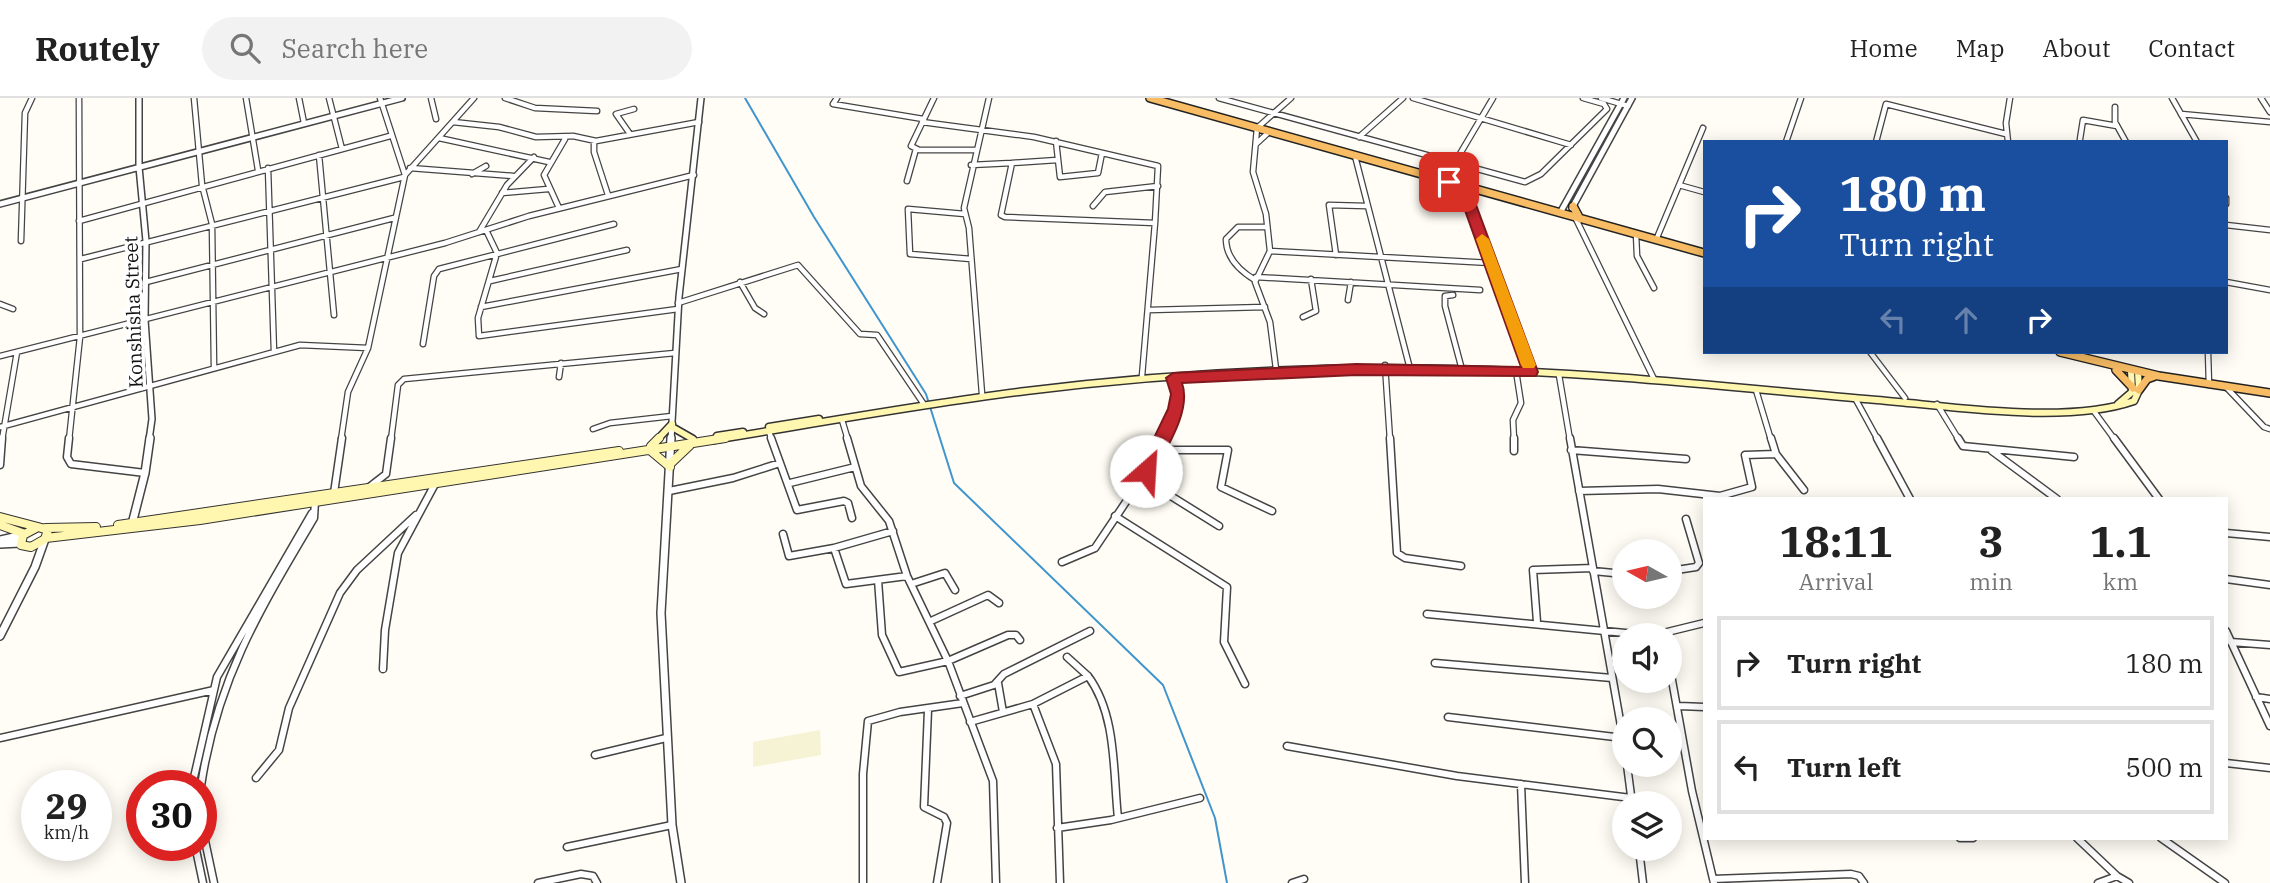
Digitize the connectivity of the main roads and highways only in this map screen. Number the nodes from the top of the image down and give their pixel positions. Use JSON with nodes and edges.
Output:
{"nodes":[{"id":1,"x":1150,"y":98,"type":"edge"},
{"id":2,"x":1548,"y":210,"type":"junction"},
{"id":3,"x":1571,"y":216,"type":"junction"},
{"id":4,"x":1703,"y":253,"type":"edge"},
{"id":5,"x":2074,"y":354,"type":"edge"},
{"id":6,"x":2095,"y":357,"type":"edge"},
{"id":7,"x":1386,"y":368,"type":"junction"},
{"id":8,"x":1530,"y":370,"type":"junction"},
{"id":9,"x":2135,"y":371,"type":"junction"},
{"id":10,"x":2159,"y":376,"type":"junction"},
{"id":11,"x":1659,"y":380,"type":"junction"},
{"id":12,"x":2136,"y":389,"type":"junction"},
{"id":13,"x":2270,"y":393,"type":"edge"},
{"id":14,"x":692,"y":442,"type":"junction"},
{"id":15,"x":651,"y":448,"type":"junction"},
{"id":16,"x":436,"y":481,"type":"junction"},
{"id":17,"x":315,"y":499,"type":"junction"},
{"id":18,"x":0,"y":517,"type":"edge"},
{"id":19,"x":0,"y":525,"type":"edge"},
{"id":20,"x":42,"y":528,"type":"junction"},
{"id":21,"x":23,"y":537,"type":"junction"},
{"id":22,"x":45,"y":539,"type":"junction"}],
"edges":[{"from":1,"to":2,"type":"highway"},
{"from":2,"to":3,"type":"highway"},
{"from":2,"to":3,"type":"highway"},
{"from":3,"to":4,"type":"highway"},
{"from":5,"to":6,"type":"highway"},
{"from":6,"to":9,"type":"highway"},
{"from":6,"to":12,"type":"highway"},
{"from":7,"to":8,"type":"main road"},
{"from":7,"to":8,"type":"main road"},
{"from":7,"to":14,"type":"main road"},
{"from":7,"to":14,"type":"main road"},
{"from":8,"to":11,"type":"main road"},
{"from":8,"to":11,"type":"main road"},
{"from":9,"to":10,"type":"highway"},
{"from":9,"to":12,"type":"main road"},
{"from":10,"to":12,"type":"highway"},
{"from":10,"to":13,"type":"highway"},
{"from":11,"to":12,"type":"main road"},
{"from":11,"to":12,"type":"main road"},
{"from":14,"to":15,"type":"main road"},
{"from":14,"to":15,"type":"main road"},
{"from":14,"to":15,"type":"main road"},
{"from":15,"to":16,"type":"main road"},
{"from":16,"to":17,"type":"main road"},
{"from":16,"to":17,"type":"main road"},
{"from":17,"to":20,"type":"main road"},
{"from":17,"to":22,"type":"main road"},
{"from":18,"to":20,"type":"main road"},
{"from":19,"to":21,"type":"main road"},
{"from":20,"to":21,"type":"main road"},
{"from":20,"to":22,"type":"main road"},
{"from":21,"to":22,"type":"main road"}]}
